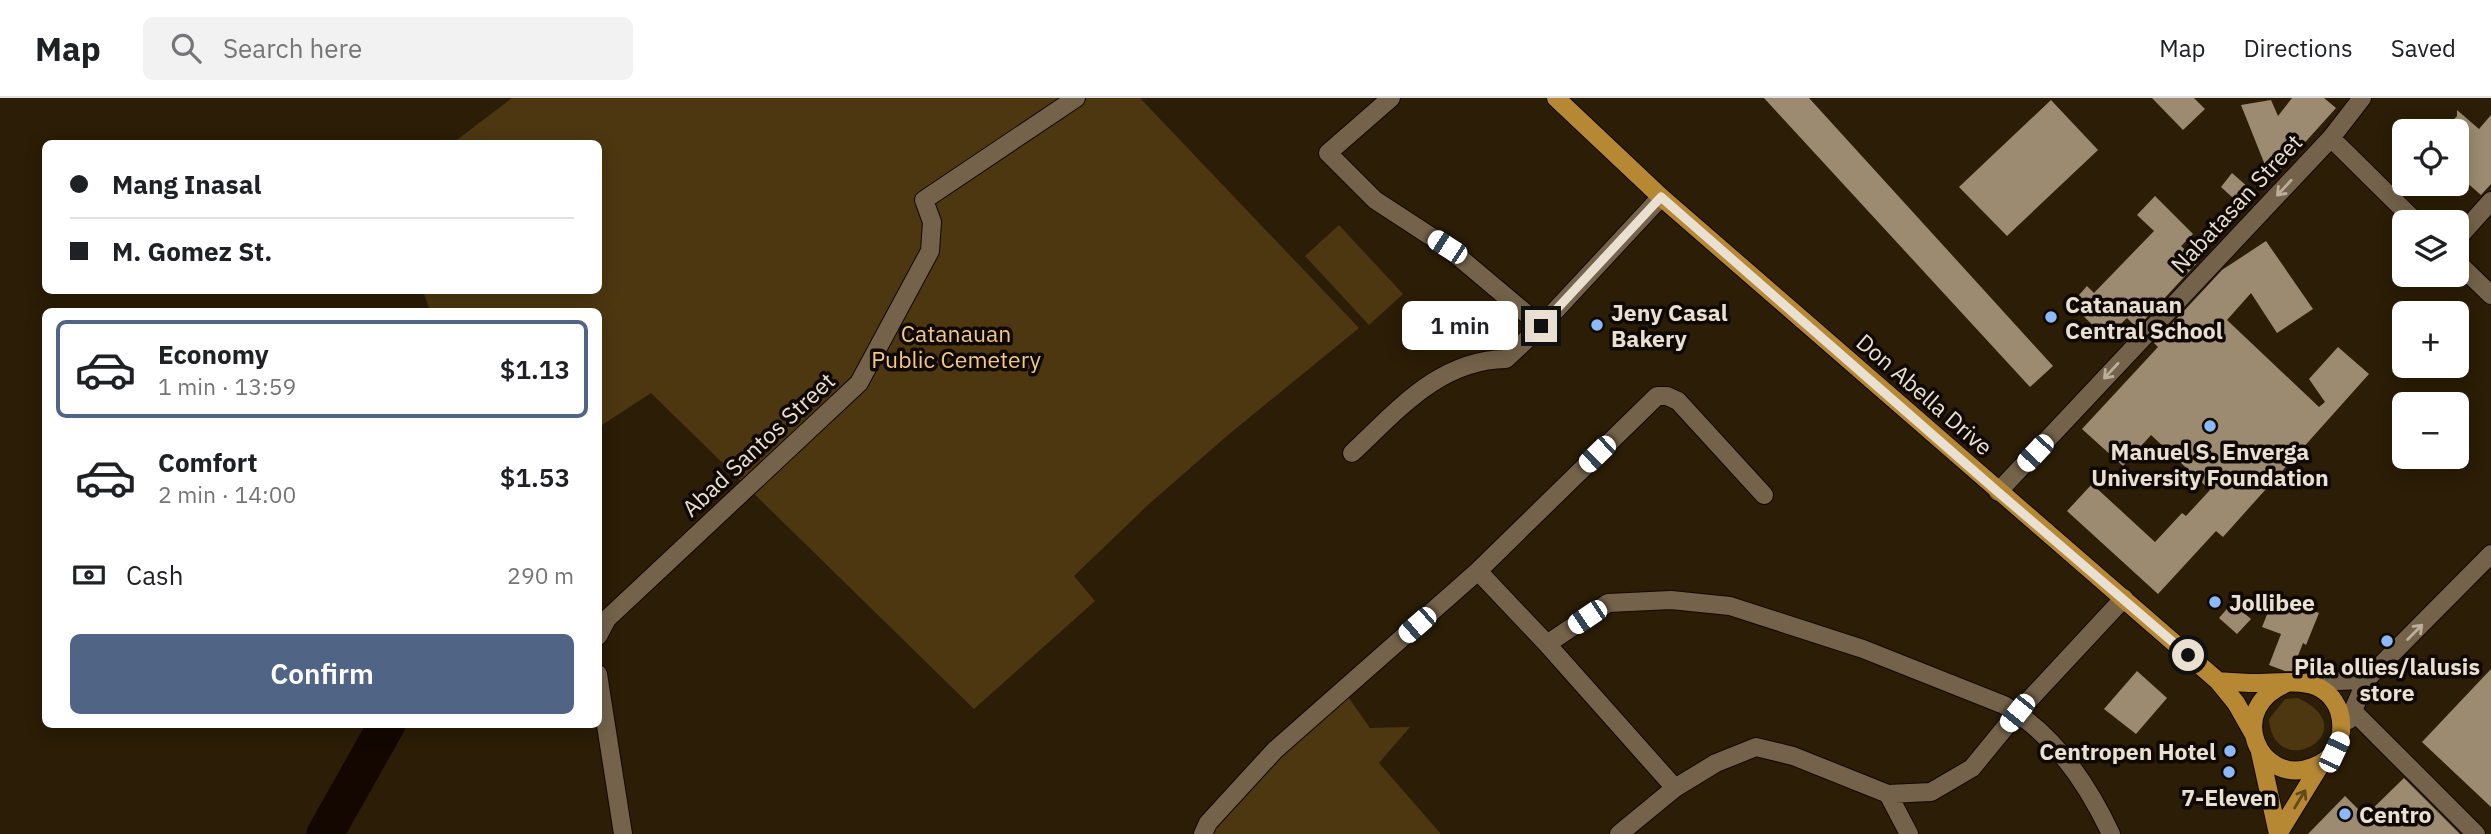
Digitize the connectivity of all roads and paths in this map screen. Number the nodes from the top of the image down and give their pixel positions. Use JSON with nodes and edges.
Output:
{"nodes":[{"id":1,"x":1076,"y":98,"type":"edge"},
{"id":2,"x":1391,"y":98,"type":"edge"},
{"id":3,"x":1556,"y":98,"type":"edge"},
{"id":4,"x":2362,"y":98,"type":"edge"},
{"id":5,"x":2331,"y":138,"type":"junction"},
{"id":6,"x":1661,"y":197,"type":"junction"},
{"id":7,"x":2491,"y":201,"type":"edge"},
{"id":8,"x":2404,"y":210,"type":"edge"},
{"id":9,"x":2469,"y":226,"type":"edge"},
{"id":10,"x":2469,"y":274,"type":"edge"},
{"id":11,"x":2491,"y":295,"type":"edge"},
{"id":12,"x":1541,"y":326,"type":"junction"},
{"id":13,"x":1352,"y":453,"type":"dead end"},
{"id":14,"x":1998,"y":492,"type":"junction"},
{"id":15,"x":1764,"y":495,"type":"dead end"},
{"id":16,"x":2491,"y":554,"type":"edge"},
{"id":17,"x":1478,"y":571,"type":"junction"},
{"id":18,"x":2124,"y":598,"type":"junction"},
{"id":19,"x":602,"y":629,"type":"edge"},
{"id":20,"x":1547,"y":644,"type":"junction"},
{"id":21,"x":2366,"y":680,"type":"junction"},
{"id":22,"x":2218,"y":681,"type":"junction"},
{"id":23,"x":2299,"y":682,"type":"junction"},
{"id":24,"x":602,"y":700,"type":"edge"},
{"id":25,"x":2354,"y":712,"type":"junction"},
{"id":26,"x":2017,"y":713,"type":"junction"},
{"id":27,"x":2341,"y":737,"type":"junction"},
{"id":28,"x":2256,"y":742,"type":"junction"},
{"id":29,"x":2321,"y":764,"type":"junction"},
{"id":30,"x":1675,"y":788,"type":"junction"},
{"id":31,"x":1888,"y":794,"type":"junction"},
{"id":32,"x":623,"y":834,"type":"edge"},
{"id":33,"x":1203,"y":834,"type":"edge"},
{"id":34,"x":1619,"y":834,"type":"edge"},
{"id":35,"x":1909,"y":834,"type":"edge"},
{"id":36,"x":2111,"y":834,"type":"edge"},
{"id":37,"x":2278,"y":834,"type":"edge"},
{"id":38,"x":2476,"y":834,"type":"edge"}],
"edges":[{"from":1,"to":19,"type":"street","name":"Abad Santos Street"},
{"from":2,"to":12,"type":"street"},
{"from":3,"to":6,"type":"main road","name":"Don Abella Drive"},
{"from":4,"to":5,"type":"street","name":"Nabatasan Street"},
{"from":5,"to":8,"type":"street"},
{"from":5,"to":14,"type":"street","name":"Nabatasan Street","one_way":true},
{"from":6,"to":12,"type":"street"},
{"from":6,"to":14,"type":"main road","name":"Don Abella Drive"},
{"from":7,"to":9,"type":"street"},
{"from":10,"to":11,"type":"street"},
{"from":12,"to":13,"type":"street"},
{"from":14,"to":18,"type":"main road","name":"Don Abella Drive"},
{"from":15,"to":17,"type":"street"},
{"from":21,"to":16,"type":"street","one_way":true},
{"from":17,"to":20,"type":"street"},
{"from":17,"to":33,"type":"street"},
{"from":18,"to":22,"type":"main road","name":"Don Abella Drive"},
{"from":18,"to":26,"type":"street"},
{"from":20,"to":26,"type":"street"},
{"from":20,"to":30,"type":"street"},
{"from":21,"to":23,"type":"street"},
{"from":21,"to":25,"type":"street"},
{"from":22,"to":23,"type":"main road"},
{"from":22,"to":28,"type":"main road","name":"Don Abella Drive"},
{"from":23,"to":27,"type":"main road"},
{"from":23,"to":28,"type":"main road"},
{"from":24,"to":32,"type":"street"},
{"from":25,"to":27,"type":"street"},
{"from":25,"to":38,"type":"street"},
{"from":26,"to":31,"type":"street"},
{"from":26,"to":36,"type":"street"},
{"from":27,"to":29,"type":"main road"},
{"from":28,"to":29,"type":"main road"},
{"from":28,"to":37,"type":"main road"},
{"from":37,"to":29,"type":"main road","one_way":true},
{"from":30,"to":31,"type":"street"},
{"from":30,"to":34,"type":"street"},
{"from":31,"to":35,"type":"street"}]}
